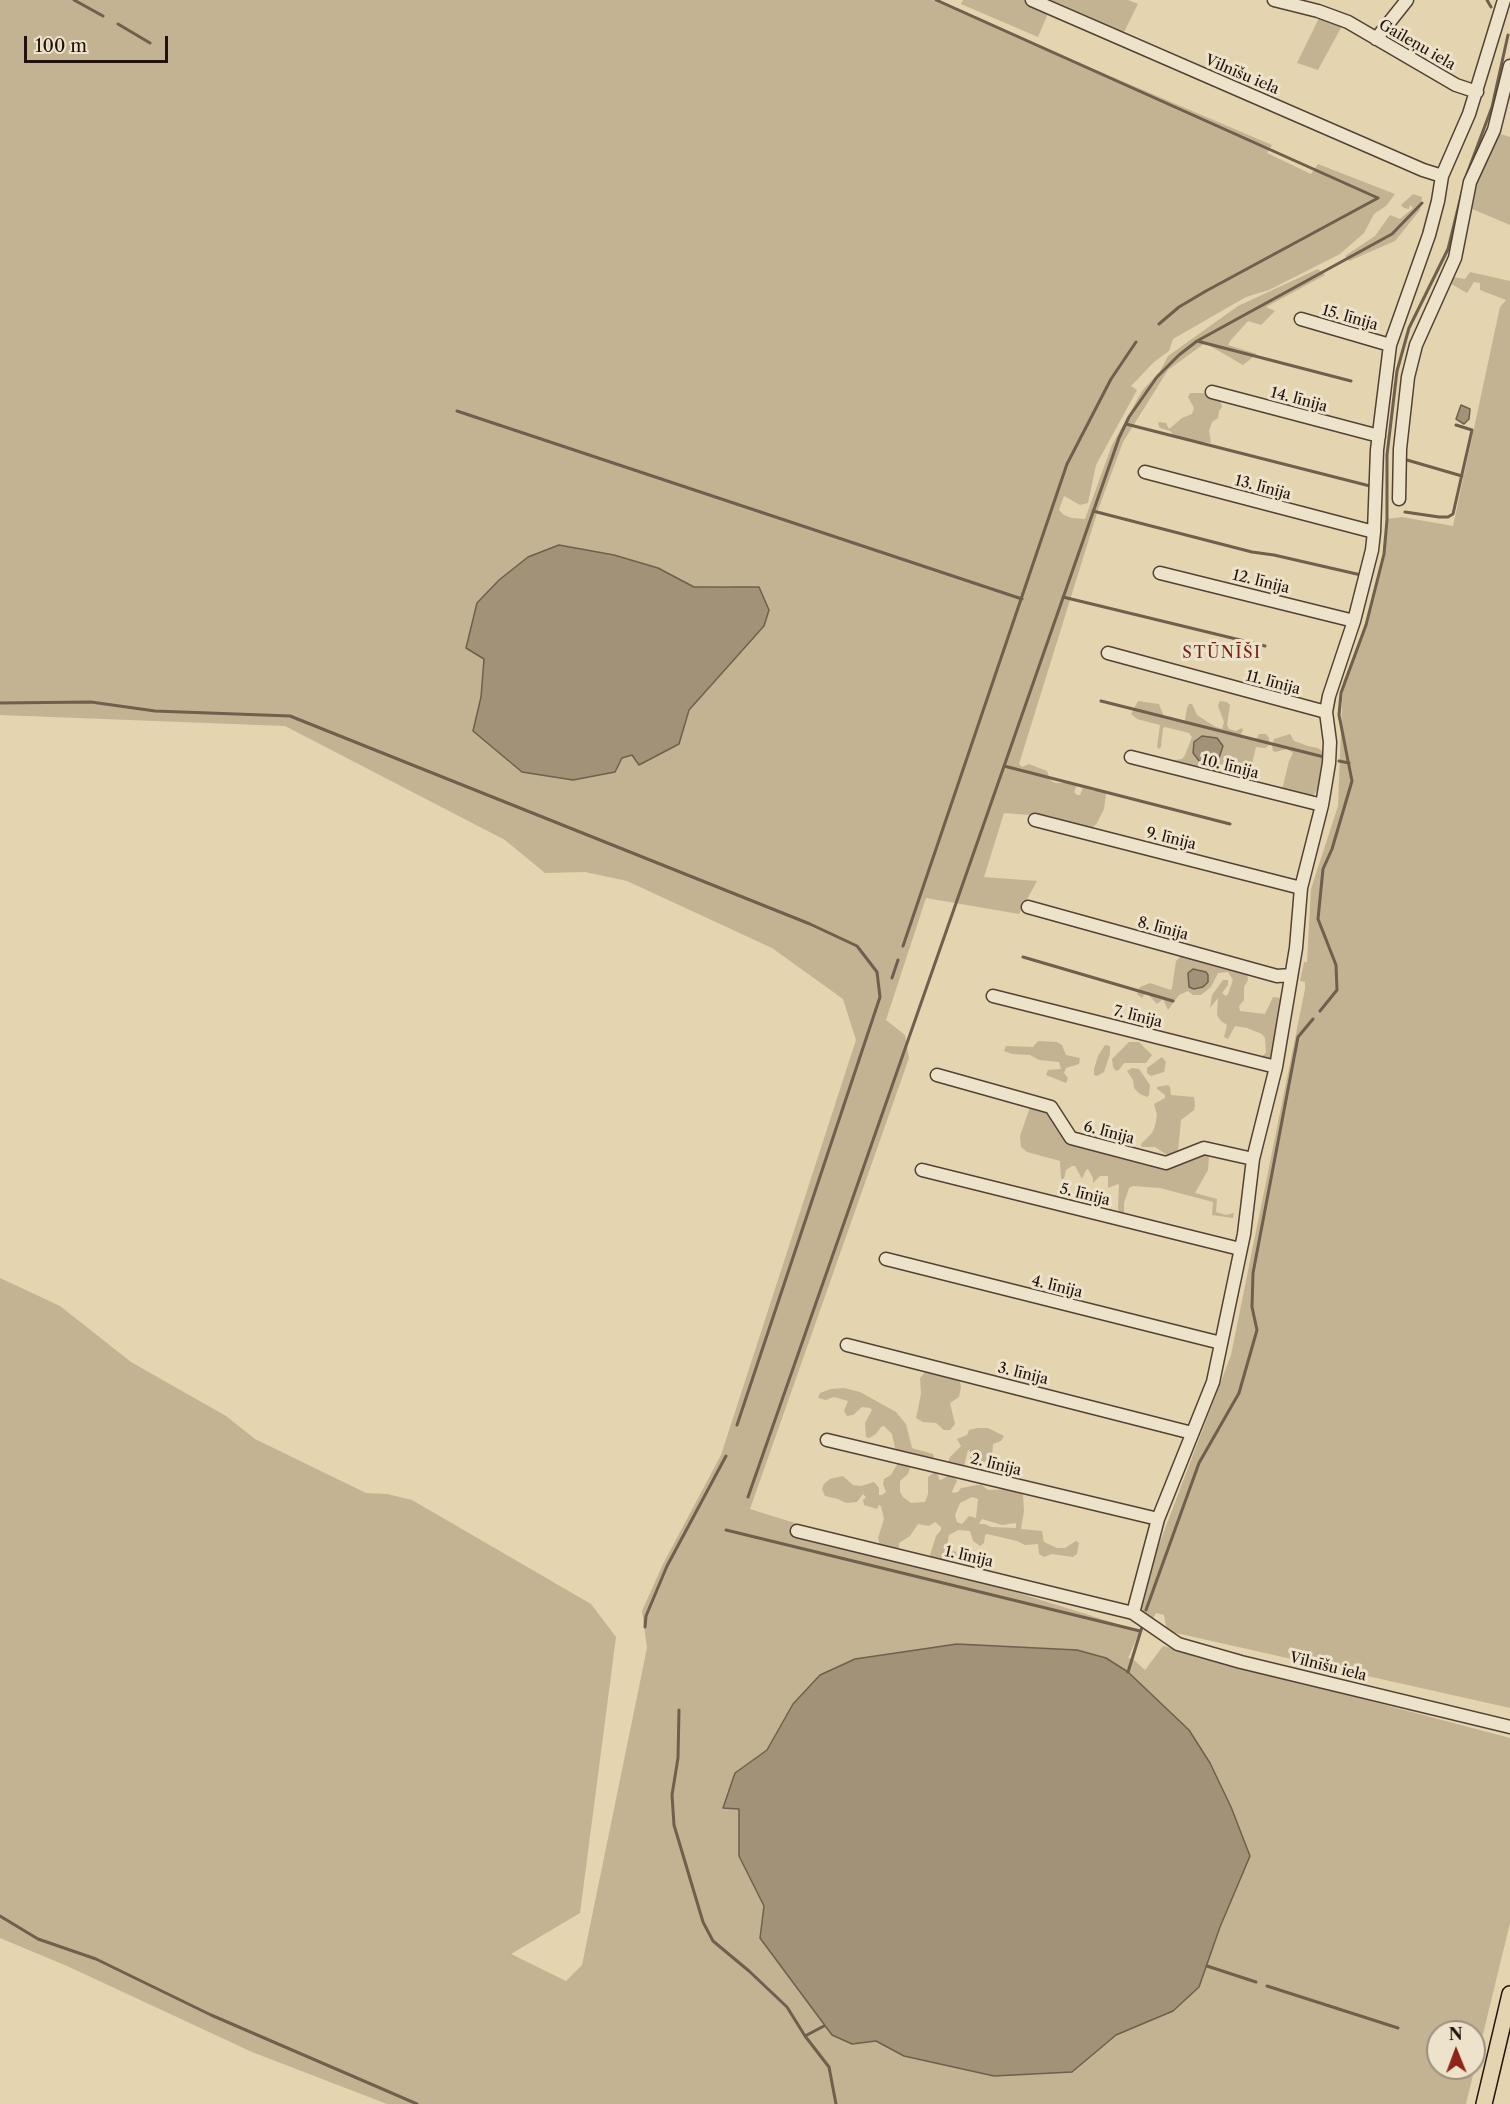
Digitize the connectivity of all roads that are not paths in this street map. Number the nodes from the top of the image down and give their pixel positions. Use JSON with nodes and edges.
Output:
{"nodes":[{"id":1,"x":1032,"y":0,"type":"edge"},
{"id":2,"x":1274,"y":0,"type":"edge"},
{"id":3,"x":1407,"y":0,"type":"edge"},
{"id":4,"x":1504,"y":0,"type":"edge"},
{"id":5,"x":1376,"y":39,"type":"junction"},
{"id":6,"x":1510,"y":66,"type":"edge"},
{"id":7,"x":1477,"y":93,"type":"junction"},
{"id":8,"x":1442,"y":176,"type":"junction"},
{"id":9,"x":1301,"y":319,"type":"dead end"},
{"id":10,"x":1390,"y":345,"type":"junction"},
{"id":11,"x":1212,"y":392,"type":"dead end"},
{"id":12,"x":1379,"y":436,"type":"junction"},
{"id":13,"x":1144,"y":472,"type":"dead end"},
{"id":14,"x":1398,"y":499,"type":"dead end"},
{"id":15,"x":1374,"y":532,"type":"junction"},
{"id":16,"x":1160,"y":573,"type":"dead end"},
{"id":17,"x":1354,"y":621,"type":"junction"},
{"id":18,"x":1108,"y":653,"type":"dead end"},
{"id":19,"x":1326,"y":712,"type":"junction"},
{"id":20,"x":1131,"y":757,"type":"dead end"},
{"id":21,"x":1322,"y":805,"type":"junction"},
{"id":22,"x":1035,"y":819,"type":"dead end"},
{"id":23,"x":1300,"y":888,"type":"junction"},
{"id":24,"x":1028,"y":907,"type":"dead end"},
{"id":25,"x":1291,"y":975,"type":"junction"},
{"id":26,"x":993,"y":996,"type":"dead end"},
{"id":27,"x":1276,"y":1067,"type":"junction"},
{"id":28,"x":937,"y":1075,"type":"dead end"},
{"id":29,"x":1253,"y":1159,"type":"junction"},
{"id":30,"x":922,"y":1170,"type":"dead end"},
{"id":31,"x":1240,"y":1249,"type":"junction"},
{"id":32,"x":886,"y":1259,"type":"dead end"},
{"id":33,"x":1221,"y":1343,"type":"junction"},
{"id":34,"x":847,"y":1345,"type":"dead end"},
{"id":35,"x":1192,"y":1433,"type":"junction"},
{"id":36,"x":828,"y":1440,"type":"dead end"},
{"id":37,"x":1158,"y":1520,"type":"junction"},
{"id":38,"x":797,"y":1531,"type":"dead end"},
{"id":39,"x":1133,"y":1613,"type":"junction"},
{"id":40,"x":1145,"y":1621,"type":"joint"},
{"id":41,"x":1510,"y":1727,"type":"edge"},
{"id":42,"x":1510,"y":1994,"type":"edge"},
{"id":43,"x":1484,"y":2104,"type":"edge"}],
"edges":[{"from":1,"to":8,"type":"street","name":"Vilnīšu iela"},
{"from":2,"to":5,"type":"street","name":"Gaileņu iela"},
{"from":3,"to":5,"type":"street"},
{"from":4,"to":7,"type":"street"},
{"from":5,"to":7,"type":"street","name":"Gaileņu iela"},
{"from":6,"to":14,"type":"street"},
{"from":7,"to":8,"type":"street"},
{"from":8,"to":10,"type":"street"},
{"from":9,"to":10,"type":"street","name":"15. līnija"},
{"from":10,"to":12,"type":"street"},
{"from":11,"to":12,"type":"street","name":"14. līnija"},
{"from":12,"to":15,"type":"street"},
{"from":13,"to":15,"type":"street","name":"13. līnija"},
{"from":15,"to":17,"type":"street"},
{"from":16,"to":17,"type":"street","name":"12. līnija"},
{"from":17,"to":19,"type":"street"},
{"from":18,"to":19,"type":"street","name":"11. līnija"},
{"from":19,"to":21,"type":"street"},
{"from":20,"to":21,"type":"street","name":"10. līnija"},
{"from":21,"to":23,"type":"street"},
{"from":22,"to":23,"type":"street","name":"9. līnija"},
{"from":23,"to":25,"type":"street"},
{"from":24,"to":25,"type":"street","name":"8. līnija"},
{"from":25,"to":27,"type":"street"},
{"from":26,"to":27,"type":"street","name":"7. līnija"},
{"from":27,"to":29,"type":"street"},
{"from":28,"to":29,"type":"street","name":"6. līnija"},
{"from":29,"to":31,"type":"street"},
{"from":30,"to":31,"type":"street","name":"5. līnija"},
{"from":31,"to":33,"type":"street"},
{"from":32,"to":33,"type":"street","name":"4. līnija"},
{"from":33,"to":35,"type":"street"},
{"from":34,"to":35,"type":"street","name":"3. līnija"},
{"from":35,"to":37,"type":"street"},
{"from":36,"to":37,"type":"street","name":"2. līnija"},
{"from":37,"to":39,"type":"street"},
{"from":38,"to":39,"type":"street","name":"1. līnija"},
{"from":39,"to":40,"type":"street","name":"1. līnija"},
{"from":40,"to":41,"type":"street","name":"Vilnīšu iela"},
{"from":42,"to":43,"type":"main road"}]}
